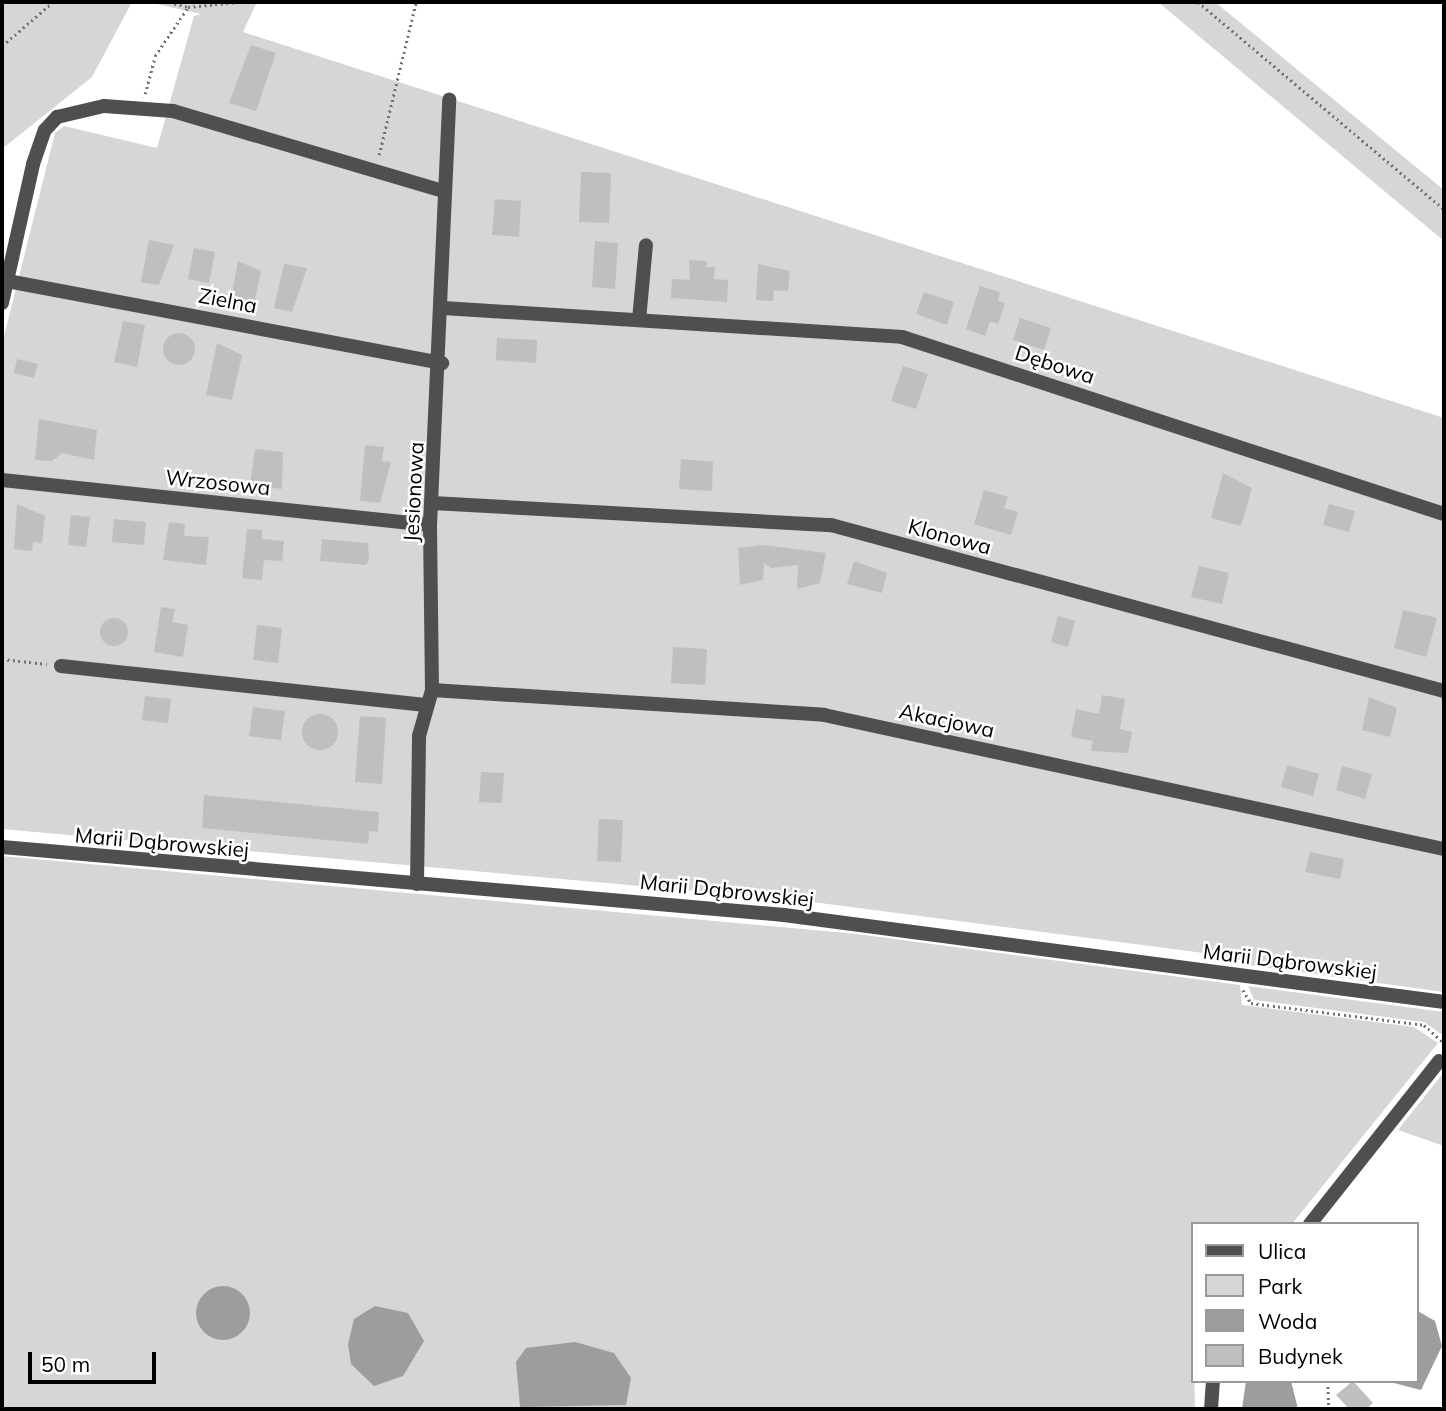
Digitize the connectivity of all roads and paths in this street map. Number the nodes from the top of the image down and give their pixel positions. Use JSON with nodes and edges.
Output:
{"nodes":[{"id":1,"x":25,"y":2,"type":"edge"},
{"id":2,"x":51,"y":2,"type":"edge"},
{"id":3,"x":170,"y":2,"type":"edge"},
{"id":4,"x":239,"y":2,"type":"edge"},
{"id":5,"x":416,"y":2,"type":"edge"},
{"id":6,"x":1198,"y":2,"type":"edge"},
{"id":7,"x":188,"y":7,"type":"junction"},
{"id":8,"x":2,"y":46,"type":"edge"},
{"id":9,"x":449,"y":99,"type":"dead end"},
{"id":10,"x":142,"y":106,"type":"junction"},
{"id":11,"x":374,"y":167,"type":"junction"},
{"id":12,"x":443,"y":191,"type":"junction"},
{"id":13,"x":1444,"y":209,"type":"edge"},
{"id":14,"x":646,"y":245,"type":"dead end"},
{"id":15,"x":4,"y":279,"type":"edge"},
{"id":16,"x":2,"y":303,"type":"edge"},
{"id":17,"x":443,"y":308,"type":"junction"},
{"id":18,"x":639,"y":320,"type":"junction"},
{"id":19,"x":442,"y":363,"type":"junction"},
{"id":20,"x":2,"y":480,"type":"edge"},
{"id":21,"x":432,"y":503,"type":"junction"},
{"id":22,"x":1444,"y":514,"type":"edge"},
{"id":23,"x":430,"y":525,"type":"junction"},
{"id":24,"x":2,"y":659,"type":"edge"},
{"id":25,"x":61,"y":666,"type":"joint"},
{"id":26,"x":432,"y":690,"type":"junction"},
{"id":27,"x":1444,"y":691,"type":"edge"},
{"id":28,"x":423,"y":705,"type":"junction"},
{"id":29,"x":2,"y":846,"type":"edge"},
{"id":30,"x":1444,"y":849,"type":"edge"},
{"id":31,"x":417,"y":884,"type":"junction"},
{"id":32,"x":1244,"y":985,"type":"dead end"},
{"id":33,"x":1444,"y":1002,"type":"edge"},
{"id":34,"x":1444,"y":1042,"type":"edge"},
{"id":35,"x":1439,"y":1061,"type":"dead end"},
{"id":36,"x":1312,"y":1222,"type":"edge"},
{"id":37,"x":1213,"y":1383,"type":"edge"},
{"id":38,"x":1328,"y":1383,"type":"edge"},
{"id":39,"x":1211,"y":1409,"type":"edge"},
{"id":40,"x":1329,"y":1409,"type":"edge"}],
"edges":[{"from":1,"to":2,"type":"path"},
{"from":2,"to":8,"type":"path"},
{"from":3,"to":7,"type":"path"},
{"from":4,"to":7,"type":"path"},
{"from":5,"to":11,"type":"path"},
{"from":6,"to":13,"type":"path"},
{"from":7,"to":10,"type":"path"},
{"from":9,"to":12,"type":"street","name":"Jesionowa"},
{"from":10,"to":11,"type":"street"},
{"from":10,"to":15,"type":"street"},
{"from":11,"to":12,"type":"street"},
{"from":12,"to":17,"type":"street","name":"Jesionowa"},
{"from":14,"to":18,"type":"street"},
{"from":15,"to":16,"type":"street"},
{"from":15,"to":19,"type":"street","name":"Zielna"},
{"from":17,"to":18,"type":"street","name":"Dębowa"},
{"from":17,"to":19,"type":"street","name":"Jesionowa"},
{"from":18,"to":22,"type":"street","name":"Dębowa"},
{"from":19,"to":21,"type":"street","name":"Jesionowa"},
{"from":20,"to":23,"type":"street","name":"Wrzosowa"},
{"from":21,"to":23,"type":"street","name":"Jesionowa"},
{"from":21,"to":27,"type":"street","name":"Klonowa"},
{"from":23,"to":26,"type":"street","name":"Jesionowa"},
{"from":24,"to":25,"type":"path"},
{"from":25,"to":28,"type":"street"},
{"from":26,"to":28,"type":"street"},
{"from":26,"to":30,"type":"street","name":"Akacjowa"},
{"from":28,"to":31,"type":"street"},
{"from":29,"to":31,"type":"street","name":"Marii Dąbrowskiej"},
{"from":31,"to":33,"type":"street","name":"Marii Dąbrowskiej"},
{"from":32,"to":34,"type":"path"},
{"from":35,"to":36,"type":"street"},
{"from":37,"to":39,"type":"street"},
{"from":38,"to":40,"type":"path"}]}
